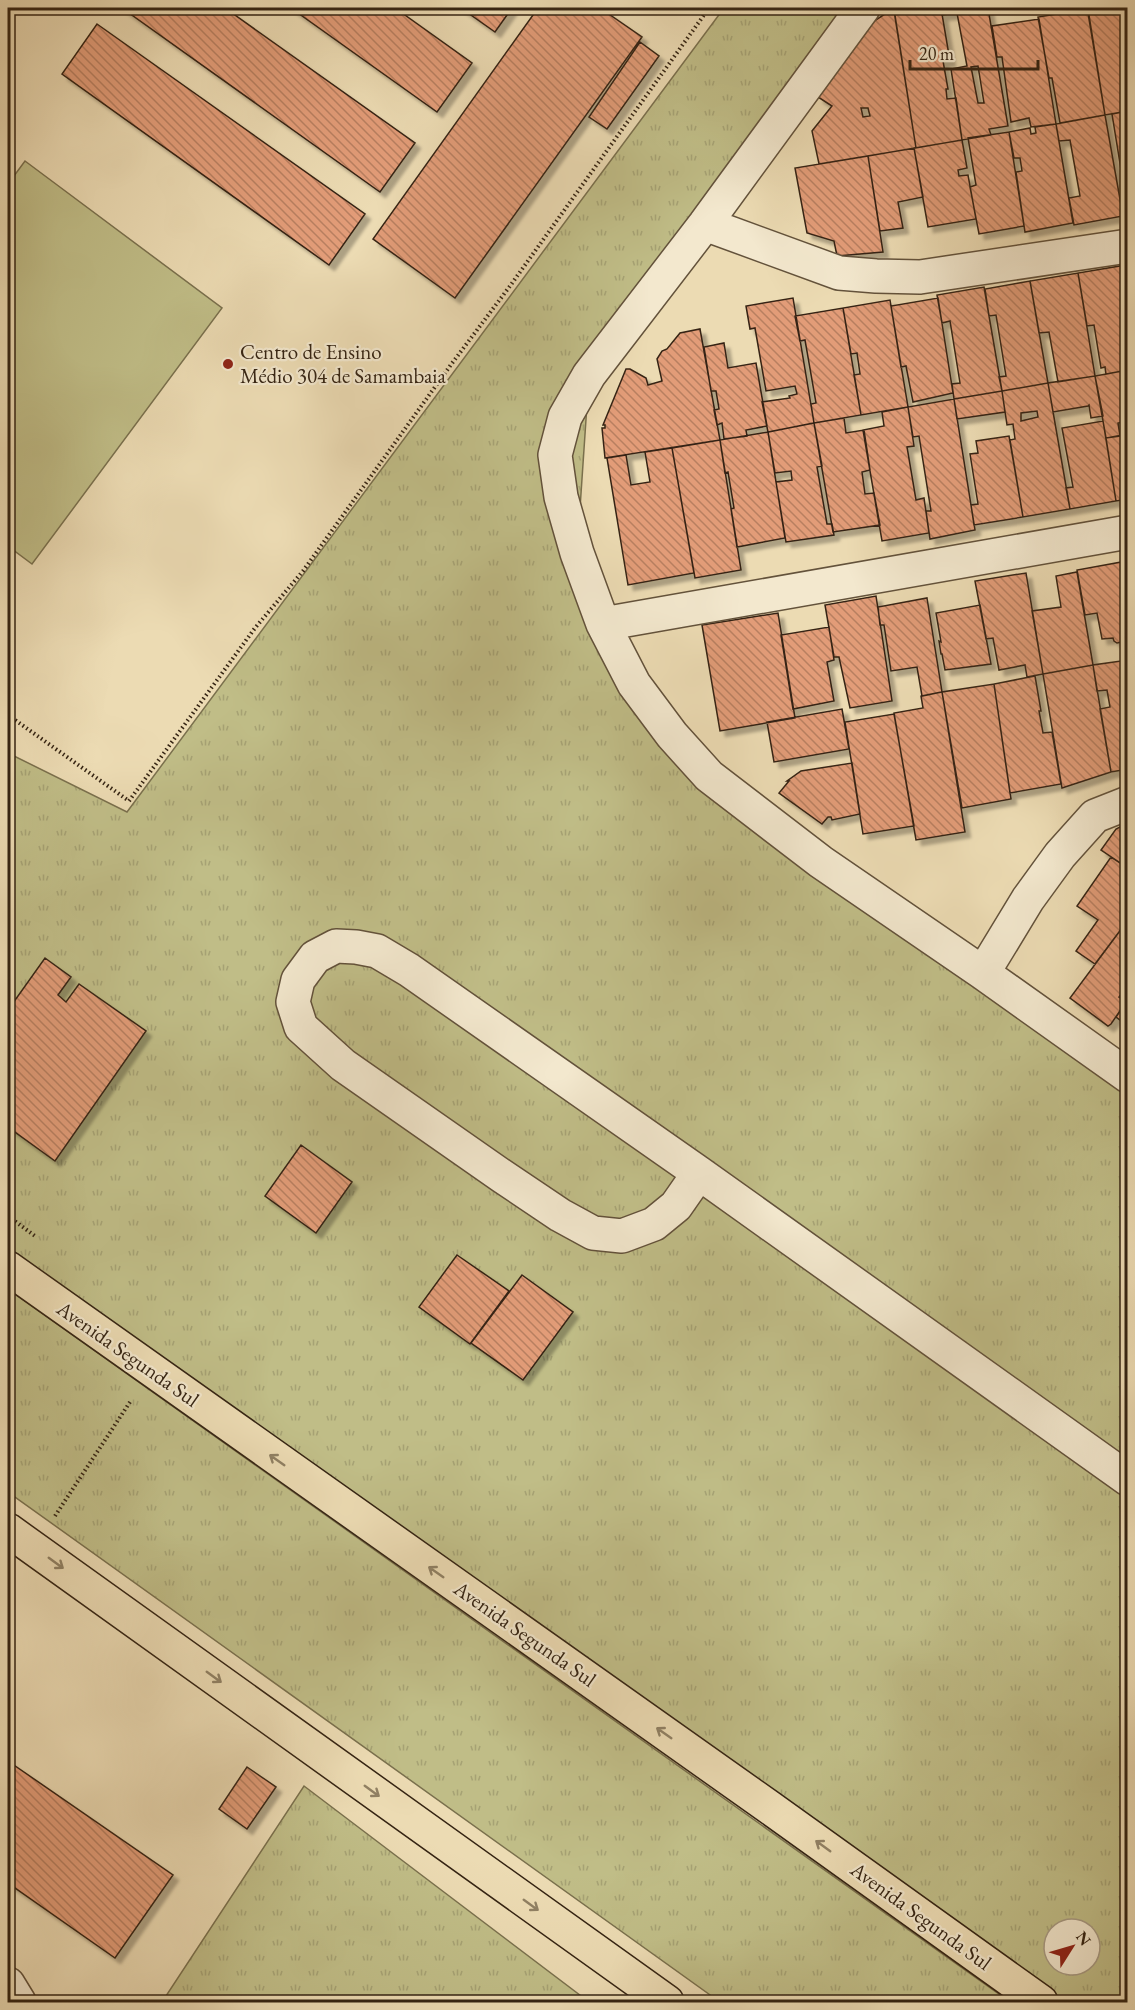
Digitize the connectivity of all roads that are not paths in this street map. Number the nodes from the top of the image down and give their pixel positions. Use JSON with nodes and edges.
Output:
{"nodes":[{"id":1,"x":862,"y":8,"type":"edge"},
{"id":2,"x":705,"y":224,"type":"junction"},
{"id":3,"x":1128,"y":246,"type":"edge"},
{"id":4,"x":1128,"y":532,"type":"edge"},
{"id":5,"x":603,"y":624,"type":"junction"},
{"id":6,"x":1128,"y":803,"type":"edge"},
{"id":7,"x":983,"y":973,"type":"junction"},
{"id":8,"x":1128,"y":1076,"type":"edge"},
{"id":9,"x":699,"y":1173,"type":"junction"},
{"id":10,"x":8,"y":1268,"type":"edge"},
{"id":11,"x":1128,"y":1479,"type":"edge"},
{"id":12,"x":8,"y":1530,"type":"edge"},
{"id":13,"x":8,"y":1984,"type":"edge"},
{"id":14,"x":19,"y":2002,"type":"edge"},
{"id":15,"x":667,"y":2002,"type":"edge"},
{"id":16,"x":1041,"y":2002,"type":"edge"}],
"edges":[{"from":1,"to":2,"type":"street"},
{"from":2,"to":3,"type":"street"},
{"from":2,"to":5,"type":"street"},
{"from":4,"to":5,"type":"street"},
{"from":5,"to":7,"type":"street"},
{"from":6,"to":7,"type":"street"},
{"from":7,"to":8,"type":"street"},
{"from":9,"to":9,"type":"street"},
{"from":9,"to":11,"type":"street"},
{"from":16,"to":10,"type":"main road","name":"Avenida Segunda Sul","one_way":true},
{"from":12,"to":15,"type":"main road","one_way":true},
{"from":13,"to":14,"type":"street"}]}
